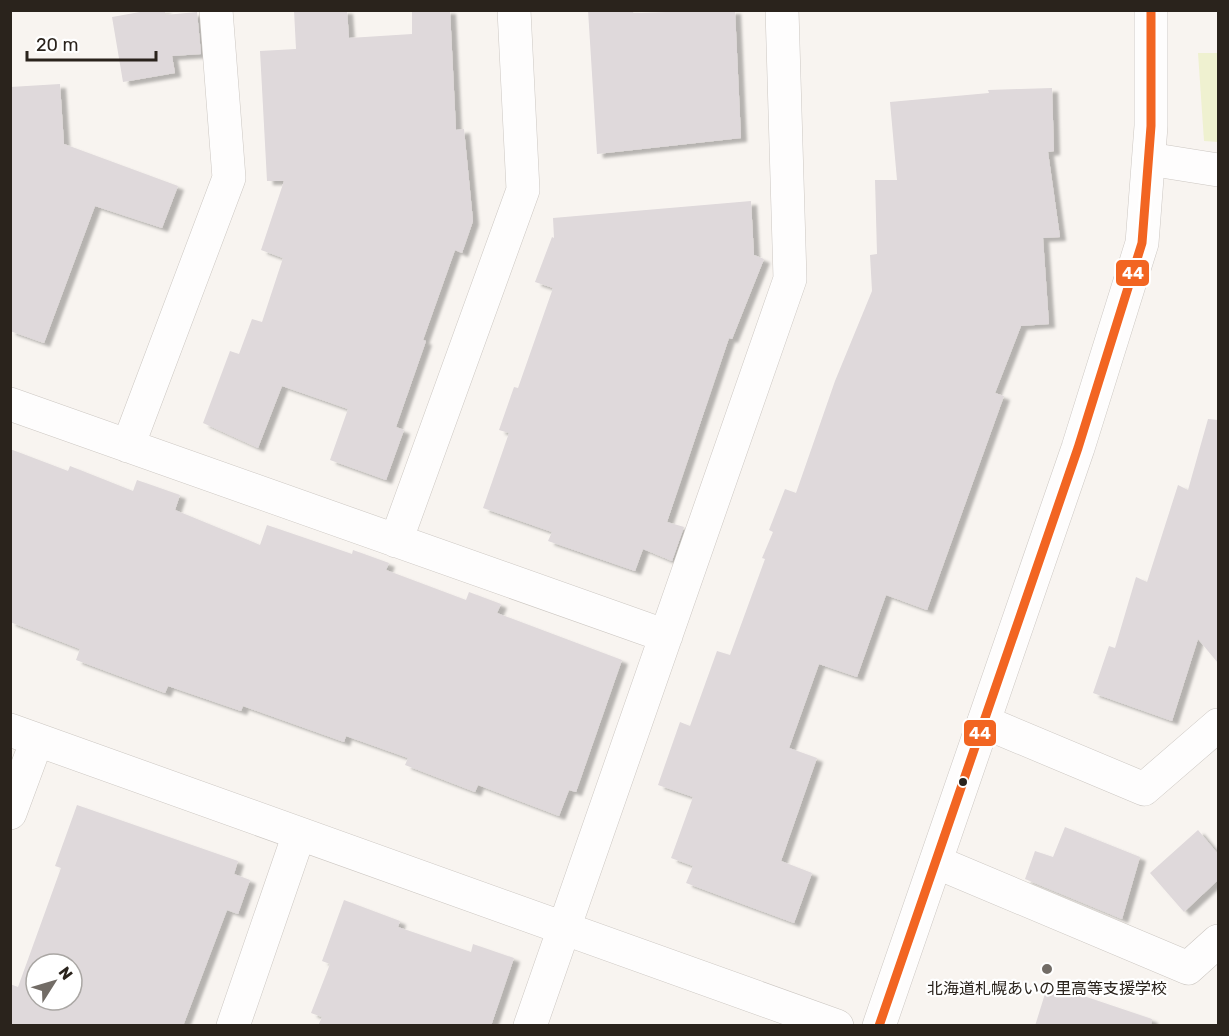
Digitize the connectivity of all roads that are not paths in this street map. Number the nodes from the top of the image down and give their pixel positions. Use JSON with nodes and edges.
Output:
{"nodes":[{"id":1,"x":216,"y":10,"type":"edge"},
{"id":2,"x":514,"y":10,"type":"edge"},
{"id":3,"x":782,"y":10,"type":"edge"},
{"id":4,"x":1151,"y":10,"type":"edge"},
{"id":5,"x":1149,"y":159,"type":"junction"},
{"id":6,"x":1218,"y":170,"type":"edge"},
{"id":7,"x":10,"y":404,"type":"edge"},
{"id":8,"x":128,"y":446,"type":"junction"},
{"id":9,"x":396,"y":541,"type":"junction"},
{"id":10,"x":666,"y":636,"type":"junction"},
{"id":11,"x":984,"y":722,"type":"junction"},
{"id":12,"x":1218,"y":724,"type":"edge"},
{"id":13,"x":24,"y":735,"type":"edge"},
{"id":14,"x":10,"y":813,"type":"edge"},
{"id":15,"x":299,"y":834,"type":"junction"},
{"id":16,"x":936,"y":862,"type":"junction"},
{"id":17,"x":564,"y":928,"type":"junction"},
{"id":18,"x":1218,"y":941,"type":"edge"},
{"id":19,"x":233,"y":1026,"type":"edge"},
{"id":20,"x":530,"y":1026,"type":"edge"},
{"id":21,"x":837,"y":1026,"type":"edge"},
{"id":22,"x":879,"y":1026,"type":"edge"}],
"edges":[{"from":1,"to":8,"type":"street"},
{"from":2,"to":9,"type":"street"},
{"from":3,"to":10,"type":"street"},
{"from":4,"to":5,"type":"street"},
{"from":5,"to":6,"type":"street"},
{"from":5,"to":11,"type":"street"},
{"from":7,"to":8,"type":"street"},
{"from":8,"to":9,"type":"street"},
{"from":9,"to":10,"type":"street"},
{"from":10,"to":17,"type":"street"},
{"from":11,"to":12,"type":"street"},
{"from":11,"to":16,"type":"street"},
{"from":13,"to":14,"type":"street"},
{"from":13,"to":15,"type":"street"},
{"from":15,"to":17,"type":"street"},
{"from":15,"to":19,"type":"street"},
{"from":16,"to":18,"type":"street"},
{"from":16,"to":22,"type":"street"},
{"from":17,"to":20,"type":"street"},
{"from":17,"to":21,"type":"street"}]}
